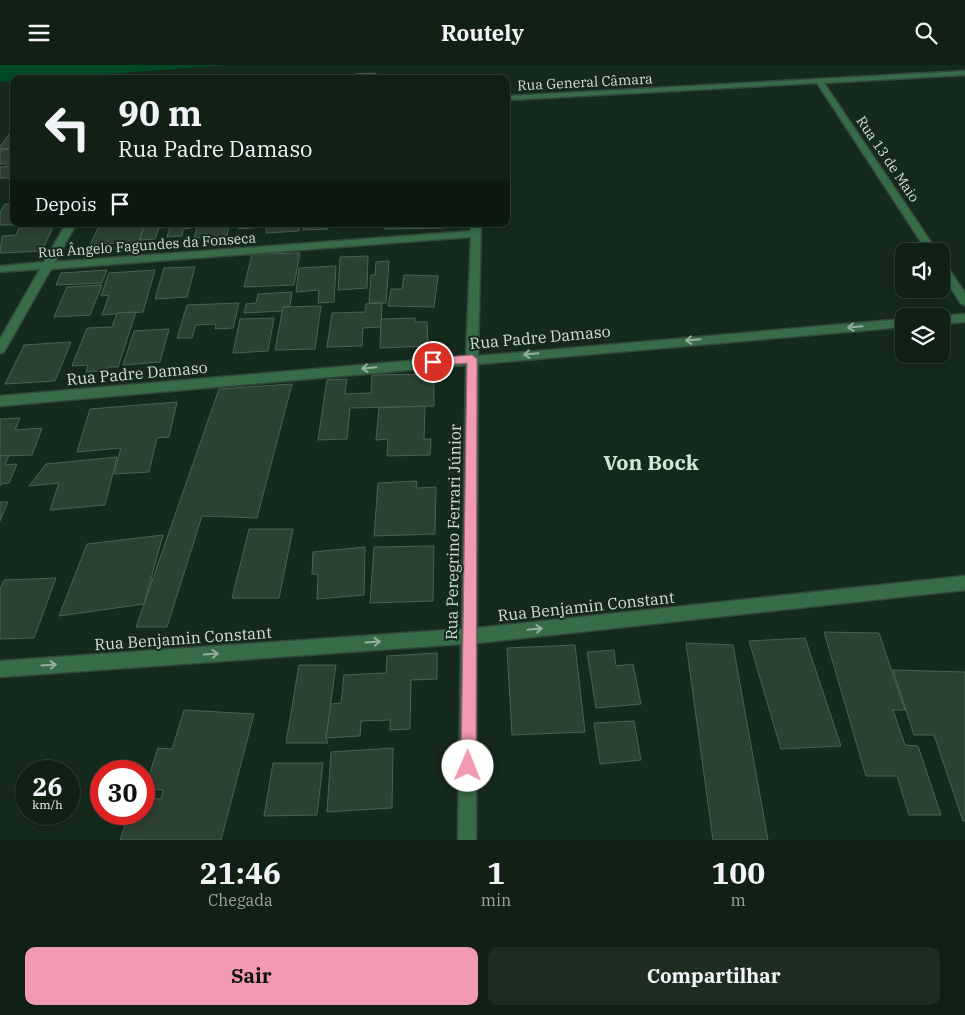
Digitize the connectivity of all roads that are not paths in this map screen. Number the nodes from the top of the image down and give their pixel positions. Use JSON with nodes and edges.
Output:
{"nodes":[{"id":1,"x":965,"y":73,"type":"edge"},
{"id":2,"x":820,"y":82,"type":"junction"},
{"id":3,"x":510,"y":98,"type":"edge"},
{"id":4,"x":69,"y":227,"type":"edge"},
{"id":5,"x":476,"y":229,"type":"edge"},
{"id":6,"x":927,"y":243,"type":"edge"},
{"id":7,"x":46,"y":266,"type":"junction"},
{"id":8,"x":0,"y":269,"type":"edge"},
{"id":9,"x":950,"y":278,"type":"edge"},
{"id":10,"x":965,"y":301,"type":"edge"},
{"id":11,"x":965,"y":317,"type":"edge"},
{"id":12,"x":950,"y":318,"type":"edge"},
{"id":13,"x":895,"y":324,"type":"edge"},
{"id":14,"x":0,"y":349,"type":"edge"},
{"id":15,"x":472,"y":359,"type":"junction"},
{"id":16,"x":0,"y":401,"type":"edge"},
{"id":17,"x":965,"y":583,"type":"edge"},
{"id":18,"x":470,"y":636,"type":"junction"},
{"id":19,"x":0,"y":669,"type":"edge"},
{"id":20,"x":468,"y":840,"type":"edge"}],
"edges":[{"from":1,"to":2,"type":"street","name":"Rua General Câmara"},
{"from":2,"to":3,"type":"street","name":"Rua General Câmara"},
{"from":2,"to":6,"type":"street","name":"Rua 13 de Maio"},
{"from":4,"to":7,"type":"street"},
{"from":5,"to":7,"type":"street","name":"Rua Ângelo Fagundes da Fonseca"},
{"from":5,"to":15,"type":"street","name":"Rua Peregrino Ferrari Júnior"},
{"from":7,"to":8,"type":"street","name":"Rua Ângelo Fagundes da Fonseca"},
{"from":7,"to":14,"type":"street"},
{"from":9,"to":10,"type":"street"},
{"from":11,"to":12,"type":"street"},
{"from":13,"to":15,"type":"street","name":"Rua Padre Damaso","one_way":true},
{"from":15,"to":16,"type":"street","name":"Rua Padre Damaso","one_way":true},
{"from":15,"to":18,"type":"street","name":"Rua Peregrino Ferrari Júnior"},
{"from":18,"to":17,"type":"street","name":"Rua Benjamin Constant","one_way":true},
{"from":19,"to":18,"type":"street","name":"Rua Benjamin Constant","one_way":true},
{"from":18,"to":20,"type":"street","name":"Rua Peregrino Ferrari Júnior"}]}
